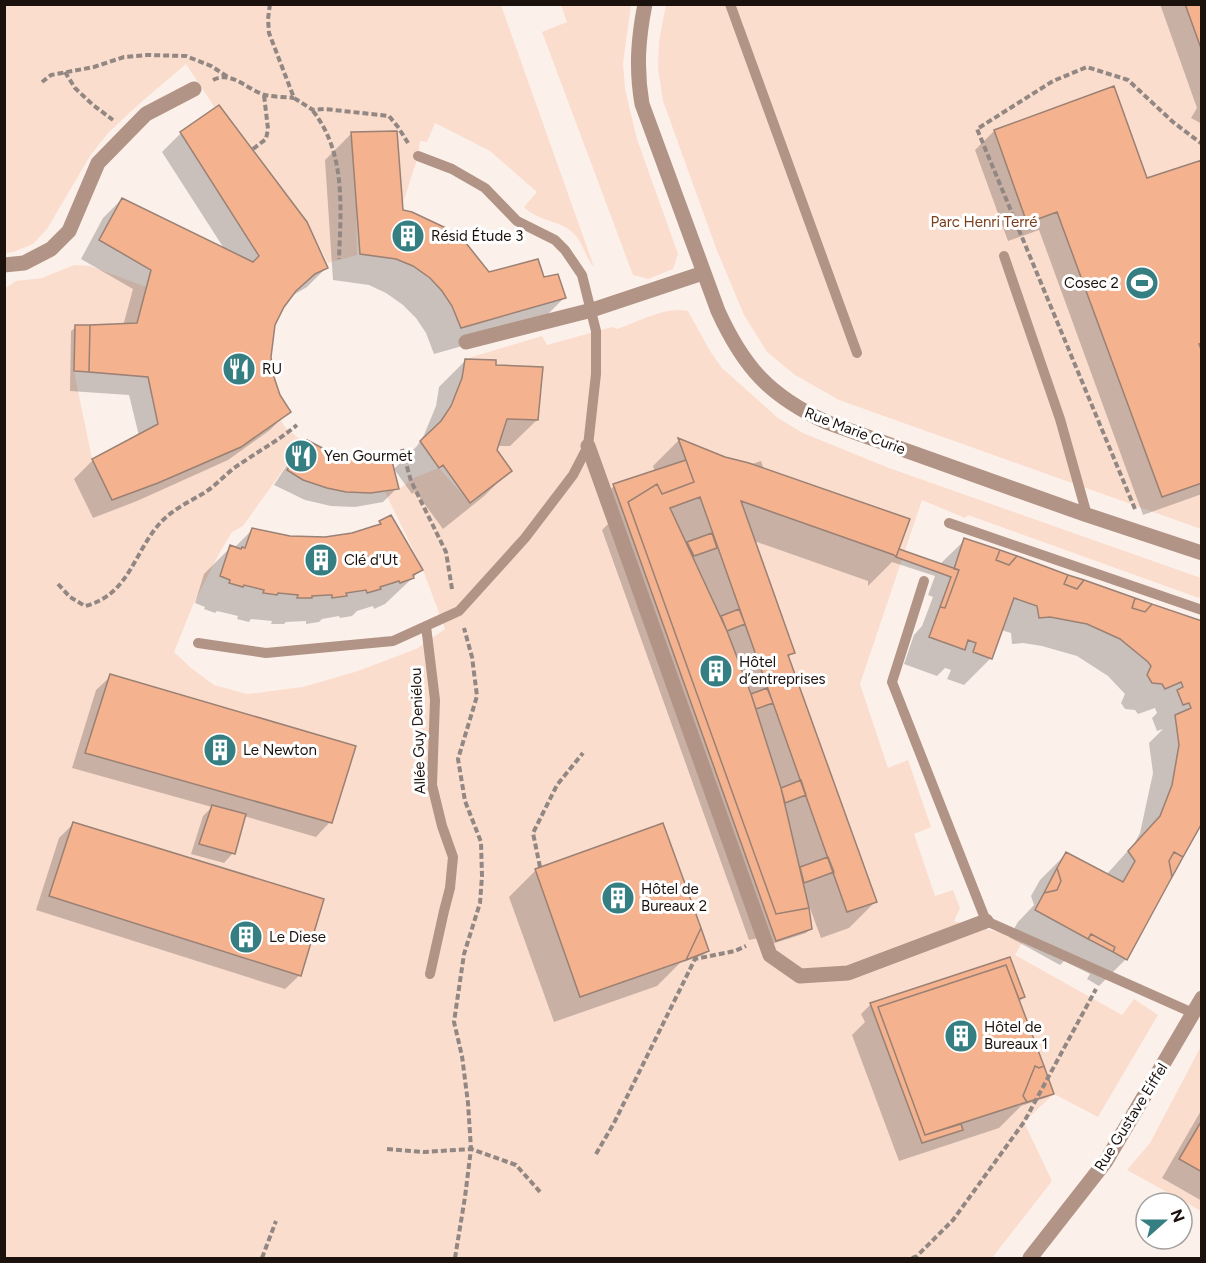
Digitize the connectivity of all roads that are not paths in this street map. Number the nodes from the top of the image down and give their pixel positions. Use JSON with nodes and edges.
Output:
{"nodes":[{"id":1,"x":645,"y":4,"type":"edge"},
{"id":2,"x":730,"y":4,"type":"edge"},
{"id":3,"x":194,"y":89,"type":"road end"},
{"id":4,"x":418,"y":156,"type":"road end"},
{"id":5,"x":1004,"y":256,"type":"dead end"},
{"id":6,"x":4,"y":265,"type":"edge"},
{"id":7,"x":703,"y":273,"type":"junction"},
{"id":8,"x":591,"y":310,"type":"junction"},
{"id":9,"x":466,"y":342,"type":"dead end"},
{"id":10,"x":857,"y":353,"type":"dead end"},
{"id":11,"x":588,"y":446,"type":"junction"},
{"id":12,"x":1088,"y":515,"type":"junction"},
{"id":13,"x":949,"y":523,"type":"dead end"},
{"id":14,"x":1202,"y":553,"type":"edge"},
{"id":15,"x":924,"y":581,"type":"dead end"},
{"id":16,"x":1202,"y":610,"type":"edge"},
{"id":17,"x":426,"y":626,"type":"junction"},
{"id":18,"x":198,"y":643,"type":"dead end"},
{"id":19,"x":986,"y":921,"type":"junction"},
{"id":20,"x":430,"y":974,"type":"dead end"},
{"id":21,"x":1202,"y":998,"type":"edge"},
{"id":22,"x":1193,"y":1013,"type":"junction"},
{"id":23,"x":1030,"y":1258,"type":"edge"}],
"edges":[{"from":1,"to":7,"type":"street","name":"Rue Marie Curie"},
{"from":2,"to":10,"type":"lane"},
{"from":3,"to":6,"type":"street"},
{"from":4,"to":8,"type":"lane"},
{"from":5,"to":12,"type":"lane"},
{"from":7,"to":8,"type":"street"},
{"from":7,"to":12,"type":"street","name":"Rue Marie Curie"},
{"from":8,"to":9,"type":"street"},
{"from":8,"to":11,"type":"lane"},
{"from":11,"to":17,"type":"lane"},
{"from":11,"to":19,"type":"street"},
{"from":12,"to":14,"type":"street","name":"Rue Marie Curie"},
{"from":13,"to":16,"type":"lane"},
{"from":15,"to":19,"type":"lane"},
{"from":17,"to":18,"type":"lane"},
{"from":17,"to":20,"type":"lane","name":"Allée Guy Deniélou"},
{"from":19,"to":22,"type":"lane"},
{"from":21,"to":22,"type":"street","name":"Rue Gustave Eiffel"},
{"from":22,"to":23,"type":"street","name":"Rue Gustave Eiffel"}]}
